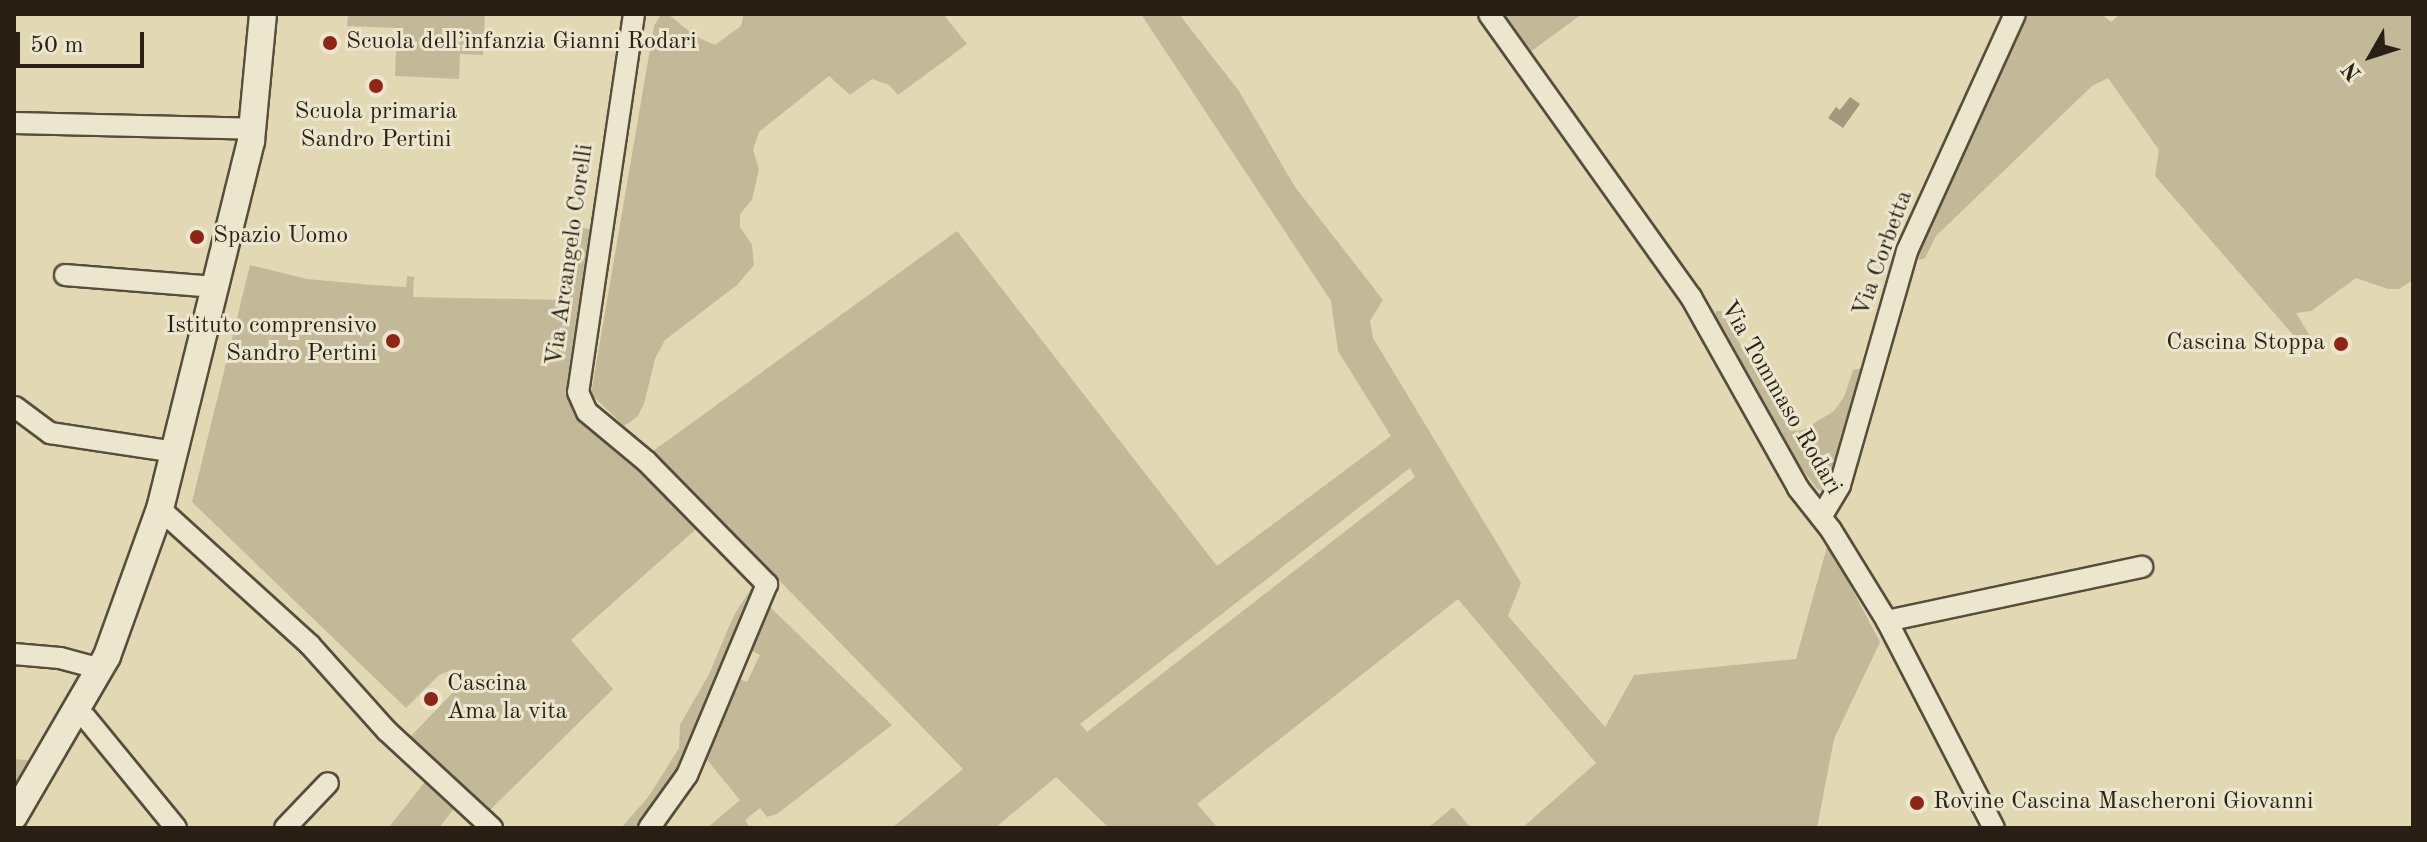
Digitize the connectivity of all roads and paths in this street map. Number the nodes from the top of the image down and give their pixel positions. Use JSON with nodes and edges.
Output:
{"nodes":[{"id":1,"x":263,"y":14,"type":"edge"},
{"id":2,"x":634,"y":14,"type":"edge"},
{"id":3,"x":1489,"y":14,"type":"edge"},
{"id":4,"x":2015,"y":14,"type":"edge"},
{"id":5,"x":14,"y":123,"type":"edge"},
{"id":6,"x":254,"y":129,"type":"junction"},
{"id":7,"x":65,"y":275,"type":"dead end"},
{"id":8,"x":215,"y":287,"type":"junction"},
{"id":9,"x":15,"y":407,"type":"edge"},
{"id":10,"x":175,"y":452,"type":"junction"},
{"id":11,"x":160,"y":509,"type":"junction"},
{"id":12,"x":1821,"y":517,"type":"junction"},
{"id":13,"x":2142,"y":567,"type":"dead end"},
{"id":14,"x":1887,"y":621,"type":"junction"},
{"id":15,"x":14,"y":654,"type":"edge"},
{"id":16,"x":101,"y":669,"type":"junction"},
{"id":17,"x":76,"y":713,"type":"junction"},
{"id":18,"x":328,"y":783,"type":"dead end"},
{"id":19,"x":14,"y":816,"type":"edge"},
{"id":20,"x":176,"y":828,"type":"edge"},
{"id":21,"x":285,"y":828,"type":"edge"},
{"id":22,"x":492,"y":828,"type":"edge"},
{"id":23,"x":649,"y":828,"type":"edge"},
{"id":24,"x":1994,"y":828,"type":"edge"}],
"edges":[{"from":1,"to":6,"type":"street"},
{"from":2,"to":23,"type":"street","name":"Via Arcangelo Corelli"},
{"from":3,"to":12,"type":"street","name":"Via Tommaso Rodari"},
{"from":4,"to":12,"type":"street","name":"Via Corbetta"},
{"from":5,"to":6,"type":"street"},
{"from":6,"to":8,"type":"street"},
{"from":7,"to":8,"type":"street"},
{"from":8,"to":10,"type":"street"},
{"from":9,"to":10,"type":"street"},
{"from":10,"to":11,"type":"street"},
{"from":11,"to":16,"type":"street"},
{"from":11,"to":22,"type":"street"},
{"from":12,"to":14,"type":"street","name":"Via Tommaso Rodari"},
{"from":13,"to":14,"type":"street"},
{"from":14,"to":24,"type":"street","name":"Via Tommaso Rodari"},
{"from":15,"to":16,"type":"street"},
{"from":16,"to":17,"type":"street"},
{"from":17,"to":19,"type":"street"},
{"from":17,"to":20,"type":"street"},
{"from":18,"to":21,"type":"street"}]}
